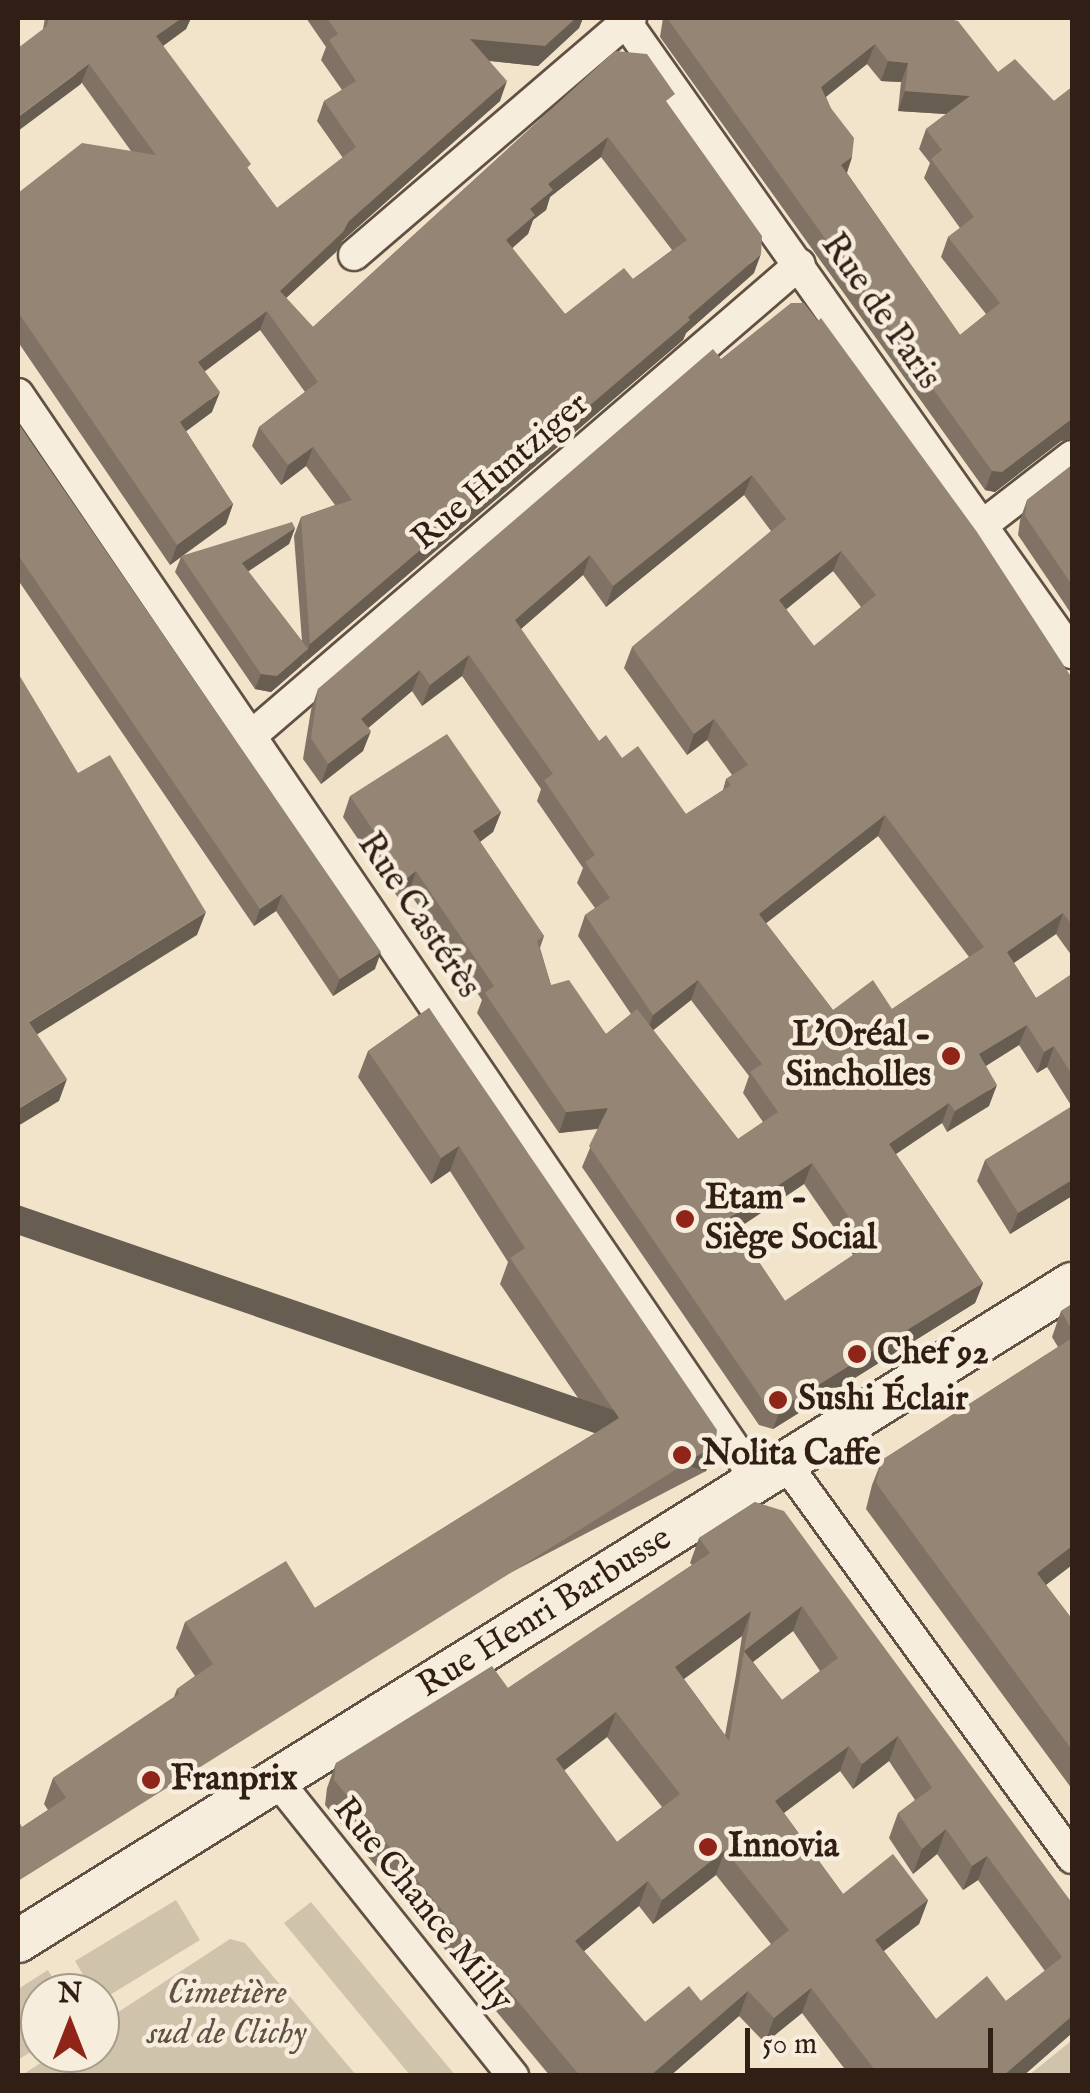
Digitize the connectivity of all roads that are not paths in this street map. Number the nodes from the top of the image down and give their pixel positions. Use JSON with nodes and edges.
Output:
{"nodes":[{"id":1,"x":627,"y":19,"type":"edge"},
{"id":2,"x":354,"y":255,"type":"dead end"},
{"id":3,"x":800,"y":264,"type":"junction"},
{"id":4,"x":18,"y":394,"type":"edge"},
{"id":5,"x":1072,"y":456,"type":"edge"},
{"id":6,"x":984,"y":524,"type":"junction"},
{"id":7,"x":1072,"y":653,"type":"edge"},
{"id":8,"x":250,"y":737,"type":"junction"},
{"id":9,"x":1072,"y":1284,"type":"edge"},
{"id":10,"x":772,"y":1472,"type":"junction"},
{"id":11,"x":276,"y":1780,"type":"junction"},
{"id":12,"x":1072,"y":1858,"type":"edge"},
{"id":13,"x":18,"y":1941,"type":"edge"},
{"id":14,"x":513,"y":2076,"type":"edge"}],
"edges":[{"from":1,"to":2,"type":"street"},
{"from":1,"to":3,"type":"street","name":"Rue de Paris"},
{"from":3,"to":6,"type":"street","name":"Rue de Paris"},
{"from":3,"to":8,"type":"street","name":"Rue Huntziger"},
{"from":4,"to":8,"type":"street","name":"Rue Castérès"},
{"from":5,"to":6,"type":"street"},
{"from":6,"to":7,"type":"street","name":"Rue de Paris"},
{"from":8,"to":10,"type":"street","name":"Rue Castérès"},
{"from":9,"to":10,"type":"street","name":"Rue Henri Barbusse"},
{"from":10,"to":11,"type":"street","name":"Rue Henri Barbusse"},
{"from":10,"to":12,"type":"street","name":"Rue Castérès"},
{"from":11,"to":13,"type":"street","name":"Rue Henri Barbusse"},
{"from":11,"to":14,"type":"street","name":"Rue Chance Milly"}]}
